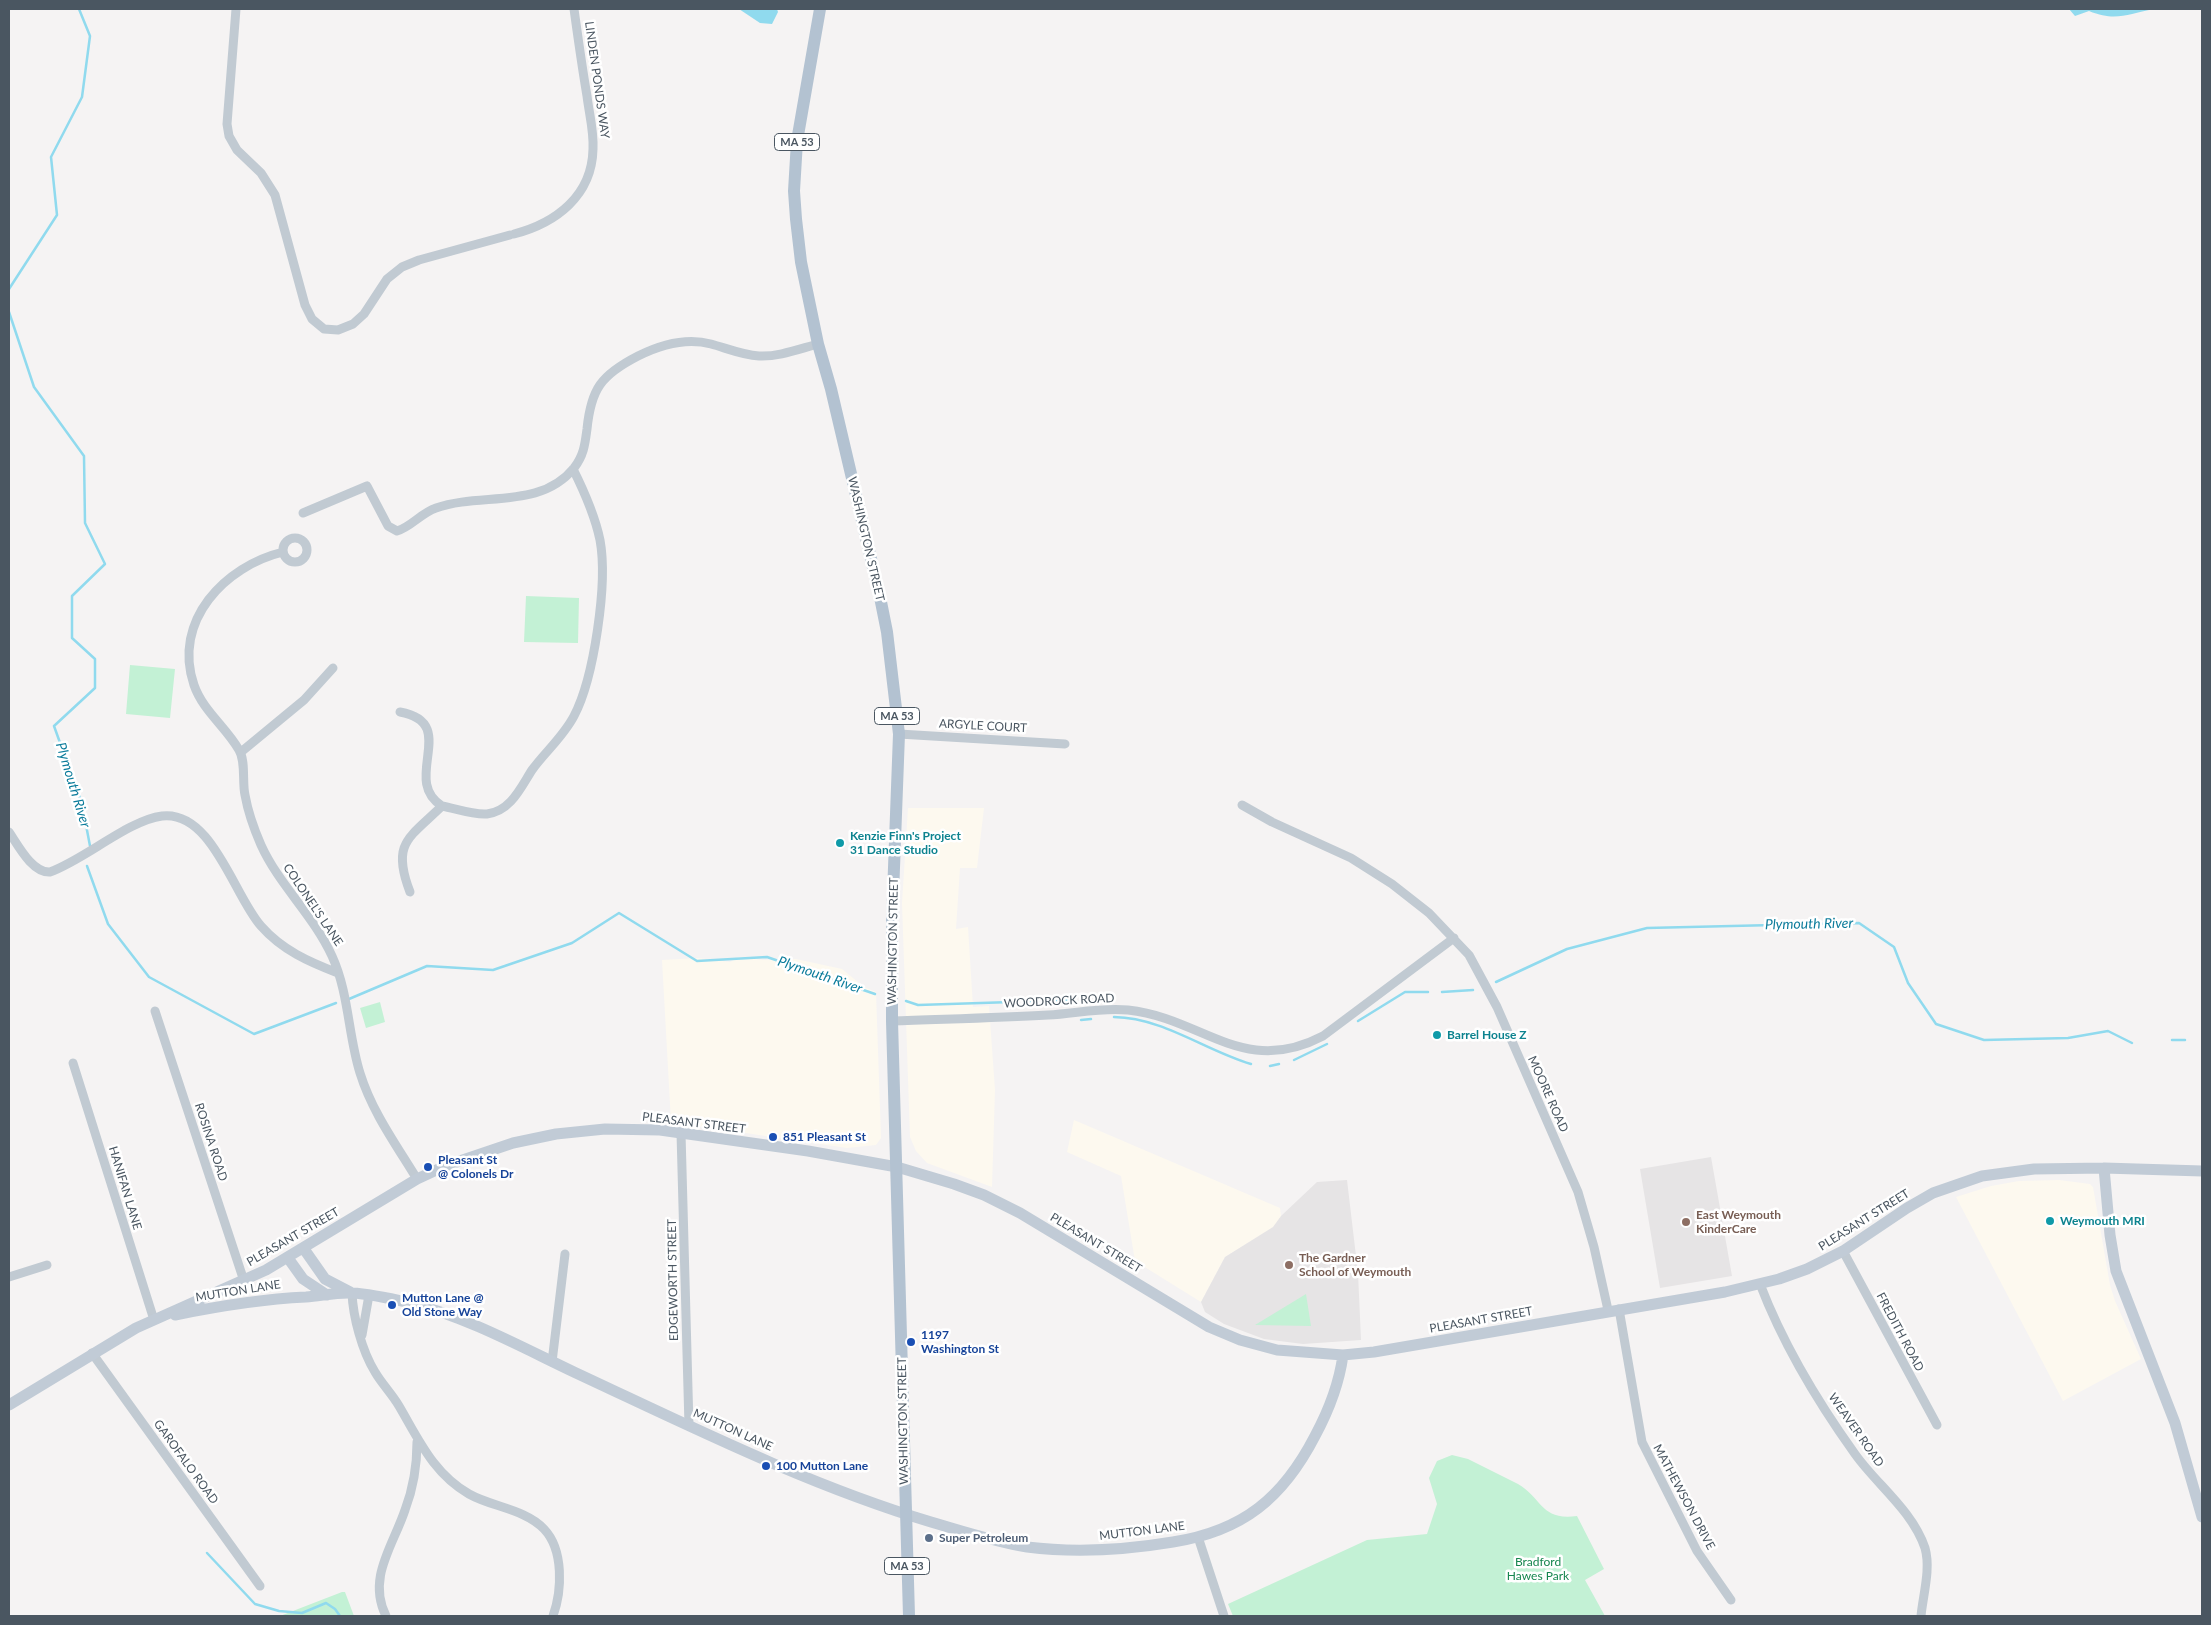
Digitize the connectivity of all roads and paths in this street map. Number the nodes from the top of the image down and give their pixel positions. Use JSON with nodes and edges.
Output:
{"nodes":[{"id":1,"x":236,"y":9,"type":"edge"},
{"id":2,"x":574,"y":9,"type":"edge"},
{"id":3,"x":820,"y":9,"type":"edge"},
{"id":4,"x":818,"y":344,"type":"junction"},
{"id":5,"x":573,"y":469,"type":"junction"},
{"id":6,"x":302,"y":512,"type":"dead end"},
{"id":7,"x":283,"y":552,"type":"dead end"},
{"id":8,"x":334,"y":668,"type":"dead end"},
{"id":9,"x":400,"y":712,"type":"dead end"},
{"id":10,"x":899,"y":734,"type":"junction"},
{"id":11,"x":1065,"y":744,"type":"dead end"},
{"id":12,"x":241,"y":752,"type":"junction"},
{"id":13,"x":1242,"y":805,"type":"dead end"},
{"id":14,"x":442,"y":806,"type":"junction"},
{"id":15,"x":9,"y":832,"type":"edge"},
{"id":16,"x":410,"y":892,"type":"dead end"},
{"id":17,"x":1454,"y":938,"type":"junction"},
{"id":18,"x":338,"y":973,"type":"junction"},
{"id":19,"x":155,"y":1011,"type":"dead end"},
{"id":20,"x":892,"y":1021,"type":"junction"},
{"id":21,"x":73,"y":1063,"type":"dead end"},
{"id":22,"x":682,"y":1133,"type":"junction"},
{"id":23,"x":897,"y":1167,"type":"junction"},
{"id":24,"x":2104,"y":1168,"type":"junction"},
{"id":25,"x":2202,"y":1171,"type":"edge"},
{"id":26,"x":417,"y":1180,"type":"junction"},
{"id":27,"x":304,"y":1249,"type":"junction"},
{"id":28,"x":1843,"y":1251,"type":"junction"},
{"id":29,"x":565,"y":1254,"type":"dead end"},
{"id":30,"x":288,"y":1258,"type":"junction"},
{"id":31,"x":47,"y":1265,"type":"dead end"},
{"id":32,"x":9,"y":1278,"type":"edge"},
{"id":33,"x":244,"y":1281,"type":"junction"},
{"id":34,"x":1760,"y":1284,"type":"junction"},
{"id":35,"x":352,"y":1293,"type":"junction"},
{"id":36,"x":328,"y":1295,"type":"junction"},
{"id":37,"x":369,"y":1296,"type":"junction"},
{"id":38,"x":1614,"y":1310,"type":"junction"},
{"id":39,"x":154,"y":1320,"type":"junction"},
{"id":40,"x":362,"y":1338,"type":"junction"},
{"id":41,"x":92,"y":1353,"type":"junction"},
{"id":42,"x":1344,"y":1355,"type":"junction"},
{"id":43,"x":552,"y":1362,"type":"junction"},
{"id":44,"x":9,"y":1405,"type":"edge"},
{"id":45,"x":1936,"y":1425,"type":"dead end"},
{"id":46,"x":689,"y":1426,"type":"junction"},
{"id":47,"x":417,"y":1442,"type":"junction"},
{"id":48,"x":905,"y":1515,"type":"junction"},
{"id":49,"x":2202,"y":1516,"type":"edge"},
{"id":50,"x":1198,"y":1537,"type":"junction"},
{"id":51,"x":260,"y":1586,"type":"dead end"},
{"id":52,"x":1731,"y":1600,"type":"dead end"},
{"id":53,"x":386,"y":1616,"type":"edge"},
{"id":54,"x":553,"y":1616,"type":"edge"},
{"id":55,"x":909,"y":1616,"type":"edge"},
{"id":56,"x":1224,"y":1616,"type":"edge"},
{"id":57,"x":1921,"y":1616,"type":"edge"}],
"edges":[{"from":1,"to":2,"type":"street","name":"LINDEN PONDS WAY"},
{"from":3,"to":4,"type":"main road","name":"WASHINGTON STREET","number":"MA 53"},
{"from":4,"to":5,"type":"street"},
{"from":4,"to":10,"type":"main road","name":"WASHINGTON STREET","number":"MA 53"},
{"from":5,"to":6,"type":"street"},
{"from":5,"to":14,"type":"street"},
{"from":7,"to":12,"type":"street"},
{"from":8,"to":12,"type":"street"},
{"from":9,"to":14,"type":"street"},
{"from":10,"to":11,"type":"street","name":"ARGYLE COURT"},
{"from":10,"to":20,"type":"main road","name":"WASHINGTON STREET","number":"MA 53"},
{"from":12,"to":18,"type":"street","name":"COLONEL'S LANE"},
{"from":13,"to":17,"type":"street","name":"MOORE ROAD"},
{"from":14,"to":16,"type":"street"},
{"from":15,"to":18,"type":"street"},
{"from":17,"to":20,"type":"street","name":"WOODROCK ROAD"},
{"from":17,"to":38,"type":"street","name":"MOORE ROAD"},
{"from":18,"to":26,"type":"street","name":"COLONEL'S LANE"},
{"from":19,"to":33,"type":"street","name":"ROSINA ROAD"},
{"from":20,"to":23,"type":"main road","name":"WASHINGTON STREET","number":"MA 53"},
{"from":21,"to":39,"type":"street","name":"HANIFAN LANE"},
{"from":22,"to":23,"type":"main road","name":"PLEASANT STREET"},
{"from":22,"to":26,"type":"main road","name":"PLEASANT STREET"},
{"from":22,"to":46,"type":"street","name":"EDGEWORTH STREET"},
{"from":23,"to":42,"type":"main road","name":"PLEASANT STREET"},
{"from":23,"to":48,"type":"main road","name":"WASHINGTON STREET","number":"MA 53"},
{"from":24,"to":25,"type":"main road","name":"PLEASANT STREET"},
{"from":24,"to":28,"type":"main road","name":"PLEASANT STREET"},
{"from":24,"to":49,"type":"main road"},
{"from":26,"to":27,"type":"main road","name":"PLEASANT STREET"},
{"from":27,"to":30,"type":"main road","name":"PLEASANT STREET"},
{"from":27,"to":35,"type":"main road","name":"MUTTON LANE"},
{"from":28,"to":34,"type":"main road","name":"PLEASANT STREET"},
{"from":28,"to":45,"type":"street","name":"FREDITH ROAD"},
{"from":29,"to":43,"type":"street"},
{"from":30,"to":33,"type":"main road","name":"PLEASANT STREET"},
{"from":30,"to":36,"type":"main road","name":"MUTTON LANE"},
{"from":31,"to":32,"type":"street"},
{"from":33,"to":39,"type":"main road","name":"PLEASANT STREET"},
{"from":34,"to":38,"type":"main road","name":"PLEASANT STREET"},
{"from":34,"to":57,"type":"street","name":"WEAVER ROAD"},
{"from":35,"to":36,"type":"main road","name":"MUTTON LANE"},
{"from":35,"to":37,"type":"main road","name":"MUTTON LANE"},
{"from":35,"to":40,"type":"street"},
{"from":36,"to":39,"type":"main road","name":"MUTTON LANE"},
{"from":37,"to":40,"type":"street"},
{"from":37,"to":43,"type":"main road","name":"MUTTON LANE"},
{"from":38,"to":42,"type":"main road","name":"PLEASANT STREET"},
{"from":38,"to":52,"type":"street","name":"MATHEWSON DRIVE"},
{"from":39,"to":41,"type":"main road","name":"PLEASANT STREET"},
{"from":40,"to":47,"type":"street"},
{"from":41,"to":44,"type":"main road","name":"PLEASANT STREET"},
{"from":41,"to":51,"type":"street","name":"GAROFALO ROAD"},
{"from":42,"to":50,"type":"main road","name":"MUTTON LANE"},
{"from":43,"to":46,"type":"main road","name":"MUTTON LANE"},
{"from":46,"to":48,"type":"main road","name":"MUTTON LANE"},
{"from":47,"to":53,"type":"street"},
{"from":47,"to":54,"type":"street"},
{"from":48,"to":50,"type":"main road","name":"MUTTON LANE"},
{"from":48,"to":55,"type":"main road","name":"WASHINGTON STREET","number":"MA 53"},
{"from":50,"to":56,"type":"street"}]}
